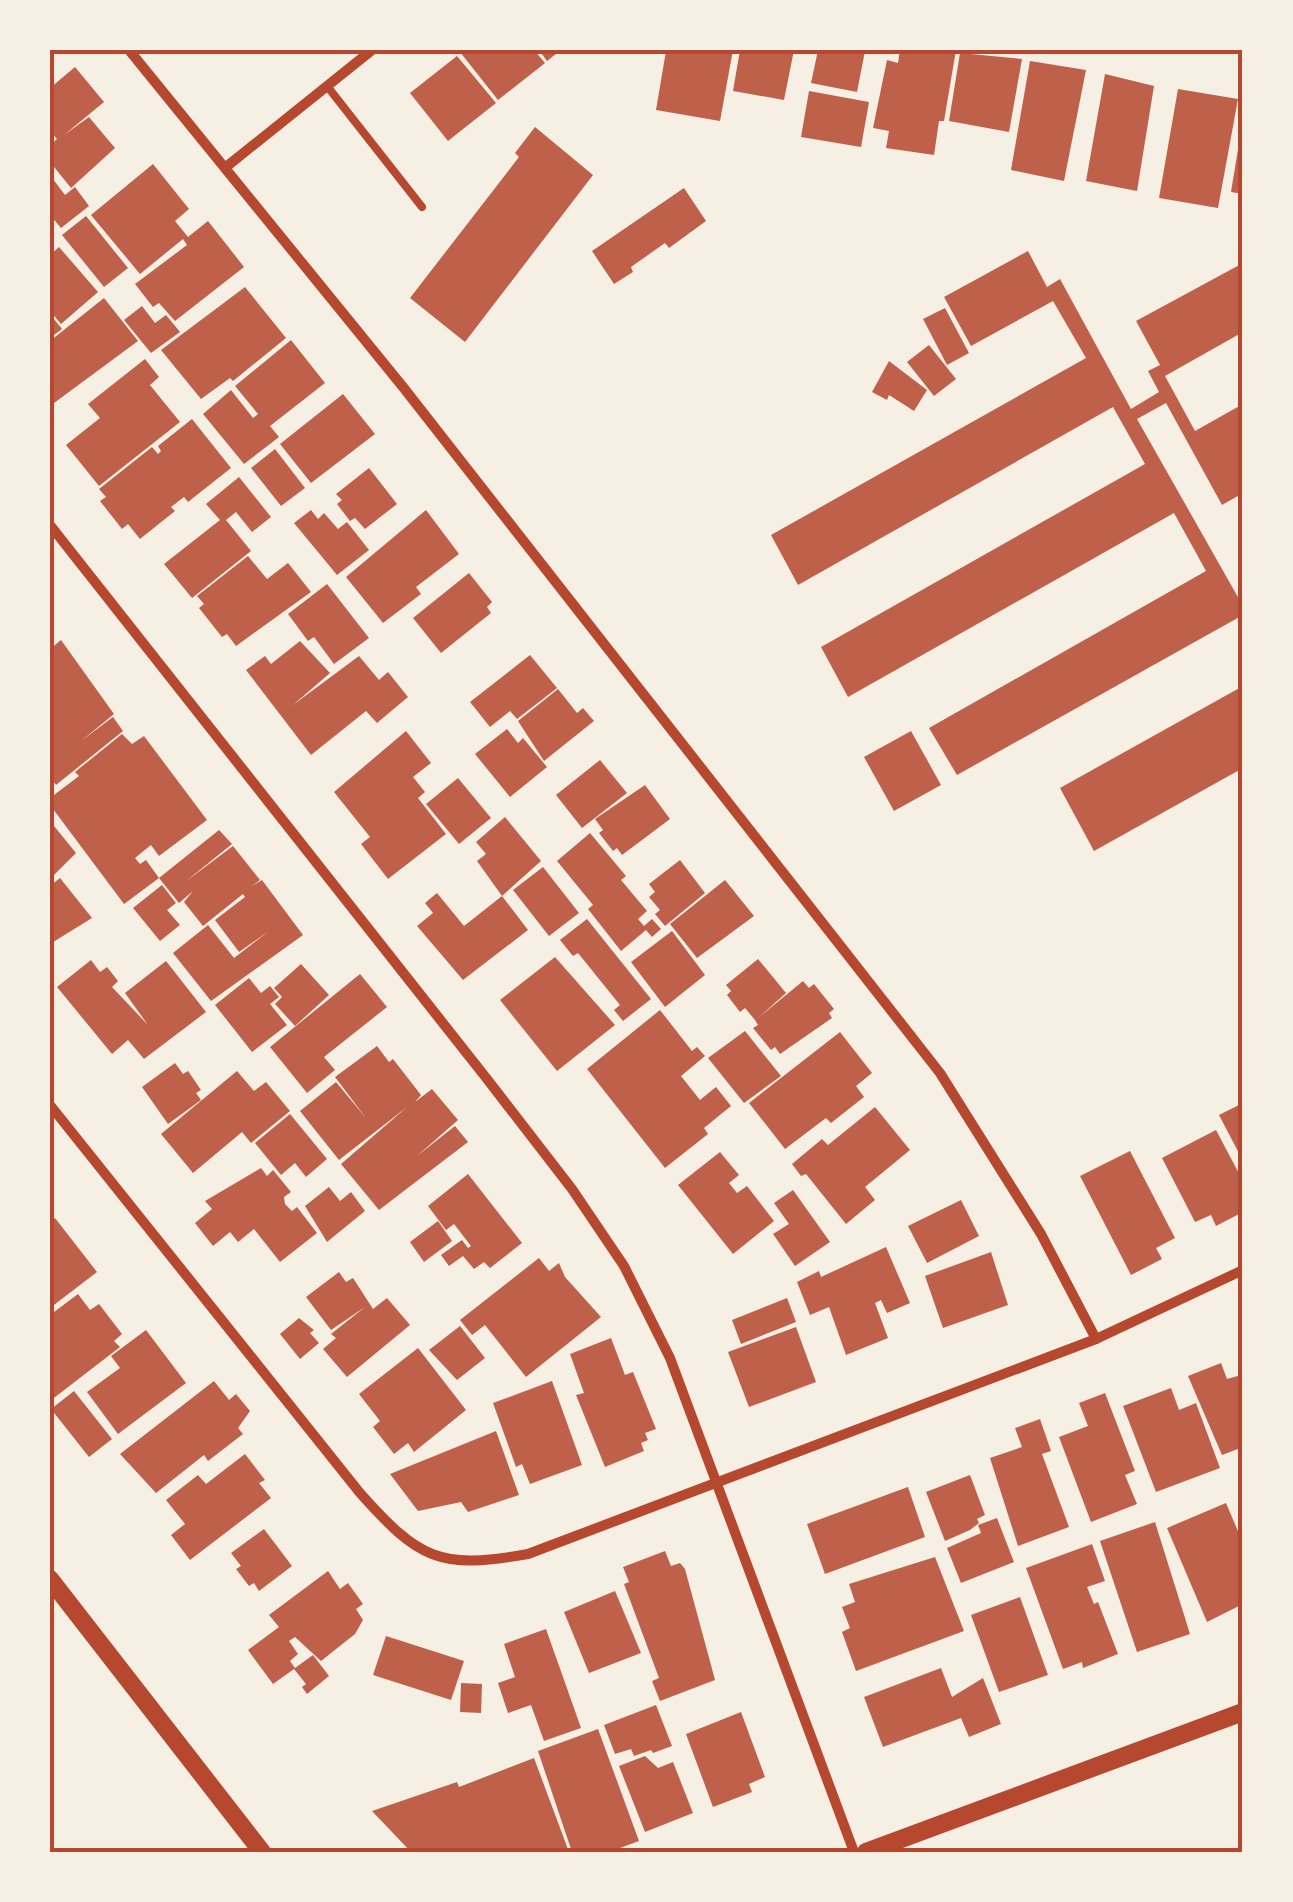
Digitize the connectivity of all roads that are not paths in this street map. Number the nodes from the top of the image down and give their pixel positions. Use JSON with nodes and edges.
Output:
{"nodes":[{"id":1,"x":129,"y":50,"type":"edge"},
{"id":2,"x":372,"y":50,"type":"edge"},
{"id":3,"x":327,"y":86,"type":"junction"},
{"id":4,"x":226,"y":166,"type":"junction"},
{"id":5,"x":422,"y":208,"type":"dead end"},
{"id":6,"x":50,"y":525,"type":"edge"},
{"id":7,"x":50,"y":1105,"type":"edge"},
{"id":8,"x":1243,"y":1270,"type":"edge"},
{"id":9,"x":1096,"y":1339,"type":"junction"},
{"id":10,"x":719,"y":1484,"type":"junction"},
{"id":11,"x":50,"y":1579,"type":"edge"},
{"id":12,"x":1243,"y":1712,"type":"edge"},
{"id":13,"x":262,"y":1851,"type":"edge"},
{"id":14,"x":854,"y":1852,"type":"edge"},
{"id":15,"x":866,"y":1852,"type":"edge"}],
"edges":[{"from":1,"to":4,"type":"street"},
{"from":2,"to":3,"type":"street"},
{"from":3,"to":4,"type":"street"},
{"from":3,"to":5,"type":"lane"},
{"from":4,"to":9,"type":"street"},
{"from":6,"to":10,"type":"street"},
{"from":7,"to":10,"type":"street"},
{"from":8,"to":9,"type":"street"},
{"from":9,"to":10,"type":"street"},
{"from":10,"to":14,"type":"street"},
{"from":11,"to":13,"type":"street"},
{"from":12,"to":15,"type":"street"}]}
